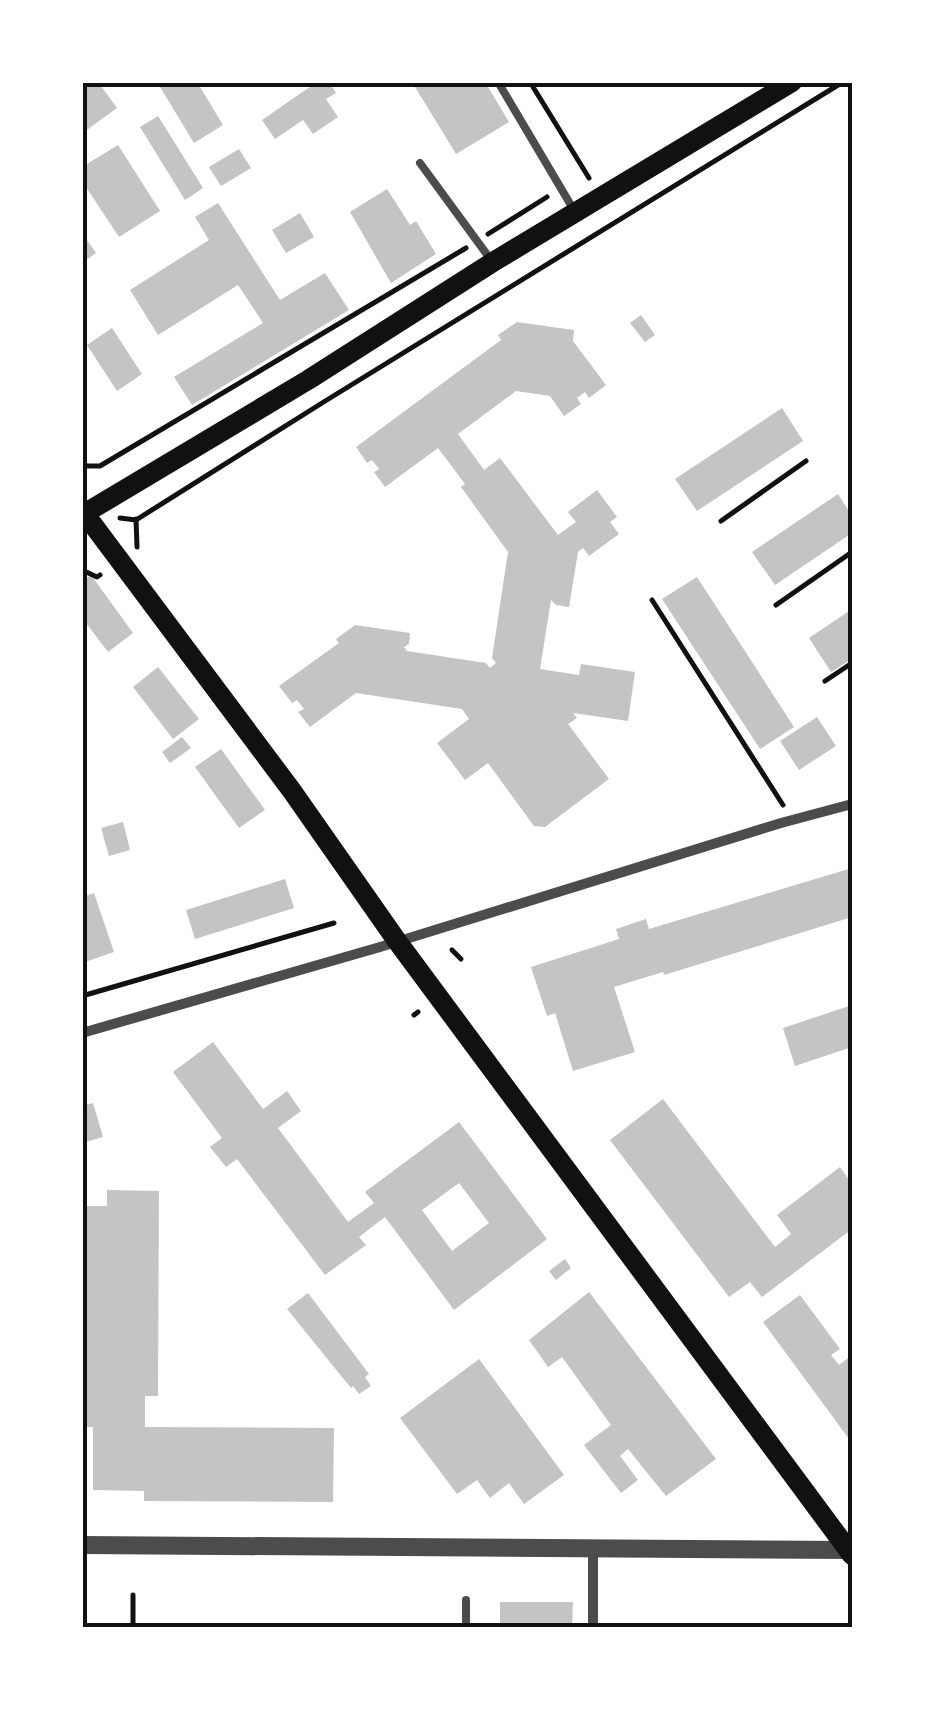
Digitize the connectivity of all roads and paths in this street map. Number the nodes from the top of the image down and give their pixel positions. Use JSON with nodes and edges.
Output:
{"nodes":[{"id":1,"x":498,"y":82,"type":"edge"},
{"id":2,"x":530,"y":82,"type":"edge"},
{"id":3,"x":792,"y":82,"type":"edge"},
{"id":4,"x":843,"y":82,"type":"edge"},
{"id":5,"x":420,"y":163,"type":"dead end"},
{"id":6,"x":590,"y":178,"type":"dead end"},
{"id":7,"x":561,"y":188,"type":"junction"},
{"id":8,"x":576,"y":212,"type":"junction"},
{"id":9,"x":476,"y":242,"type":"junction"},
{"id":10,"x":493,"y":262,"type":"junction"},
{"id":11,"x":806,"y":461,"type":"dead end"},
{"id":12,"x":82,"y":463,"type":"edge"},
{"id":13,"x":84,"y":513,"type":"edge"},
{"id":14,"x":721,"y":521,"type":"dead end"},
{"id":15,"x":139,"y":546,"type":"dead end"},
{"id":16,"x":852,"y":552,"type":"edge"},
{"id":17,"x":82,"y":570,"type":"edge"},
{"id":18,"x":100,"y":575,"type":"dead end"},
{"id":19,"x":652,"y":600,"type":"dead end"},
{"id":20,"x":776,"y":605,"type":"dead end"},
{"id":21,"x":852,"y":663,"type":"edge"},
{"id":22,"x":825,"y":680,"type":"dead end"},
{"id":23,"x":852,"y":804,"type":"edge"},
{"id":24,"x":793,"y":820,"type":"junction"},
{"id":25,"x":334,"y":923,"type":"dead end"},
{"id":26,"x":398,"y":941,"type":"junction"},
{"id":27,"x":452,"y":950,"type":"dead end"},
{"id":28,"x":462,"y":959,"type":"dead end"},
{"id":29,"x":82,"y":996,"type":"edge"},
{"id":30,"x":82,"y":1033,"type":"edge"},
{"id":31,"x":82,"y":1544,"type":"edge"},
{"id":32,"x":593,"y":1548,"type":"junction"},
{"id":33,"x":851,"y":1552,"type":"edge"},
{"id":34,"x":133,"y":1595,"type":"dead end"},
{"id":35,"x":466,"y":1600,"type":"dead end"},
{"id":36,"x":133,"y":1628,"type":"edge"},
{"id":37,"x":466,"y":1628,"type":"edge"},
{"id":38,"x":594,"y":1628,"type":"edge"}],
"edges":[{"from":1,"to":7,"type":"lane"},
{"from":2,"to":6,"type":"path"},
{"from":3,"to":8,"type":"main road"},
{"from":4,"to":15,"type":"path"},
{"from":5,"to":9,"type":"lane"},
{"from":7,"to":8,"type":"lane"},
{"from":7,"to":9,"type":"path"},
{"from":8,"to":10,"type":"main road"},
{"from":9,"to":10,"type":"lane"},
{"from":9,"to":12,"type":"path"},
{"from":10,"to":13,"type":"main road"},
{"from":11,"to":14,"type":"path"},
{"from":13,"to":26,"type":"main road"},
{"from":16,"to":20,"type":"path"},
{"from":17,"to":18,"type":"path"},
{"from":19,"to":24,"type":"path"},
{"from":21,"to":22,"type":"path"},
{"from":23,"to":24,"type":"street"},
{"from":24,"to":26,"type":"street"},
{"from":25,"to":29,"type":"path"},
{"from":26,"to":30,"type":"street"},
{"from":26,"to":33,"type":"main road"},
{"from":27,"to":28,"type":"path"},
{"from":31,"to":32,"type":"street"},
{"from":32,"to":33,"type":"street"},
{"from":32,"to":38,"type":"street"},
{"from":34,"to":36,"type":"path"},
{"from":35,"to":37,"type":"lane"}]}
